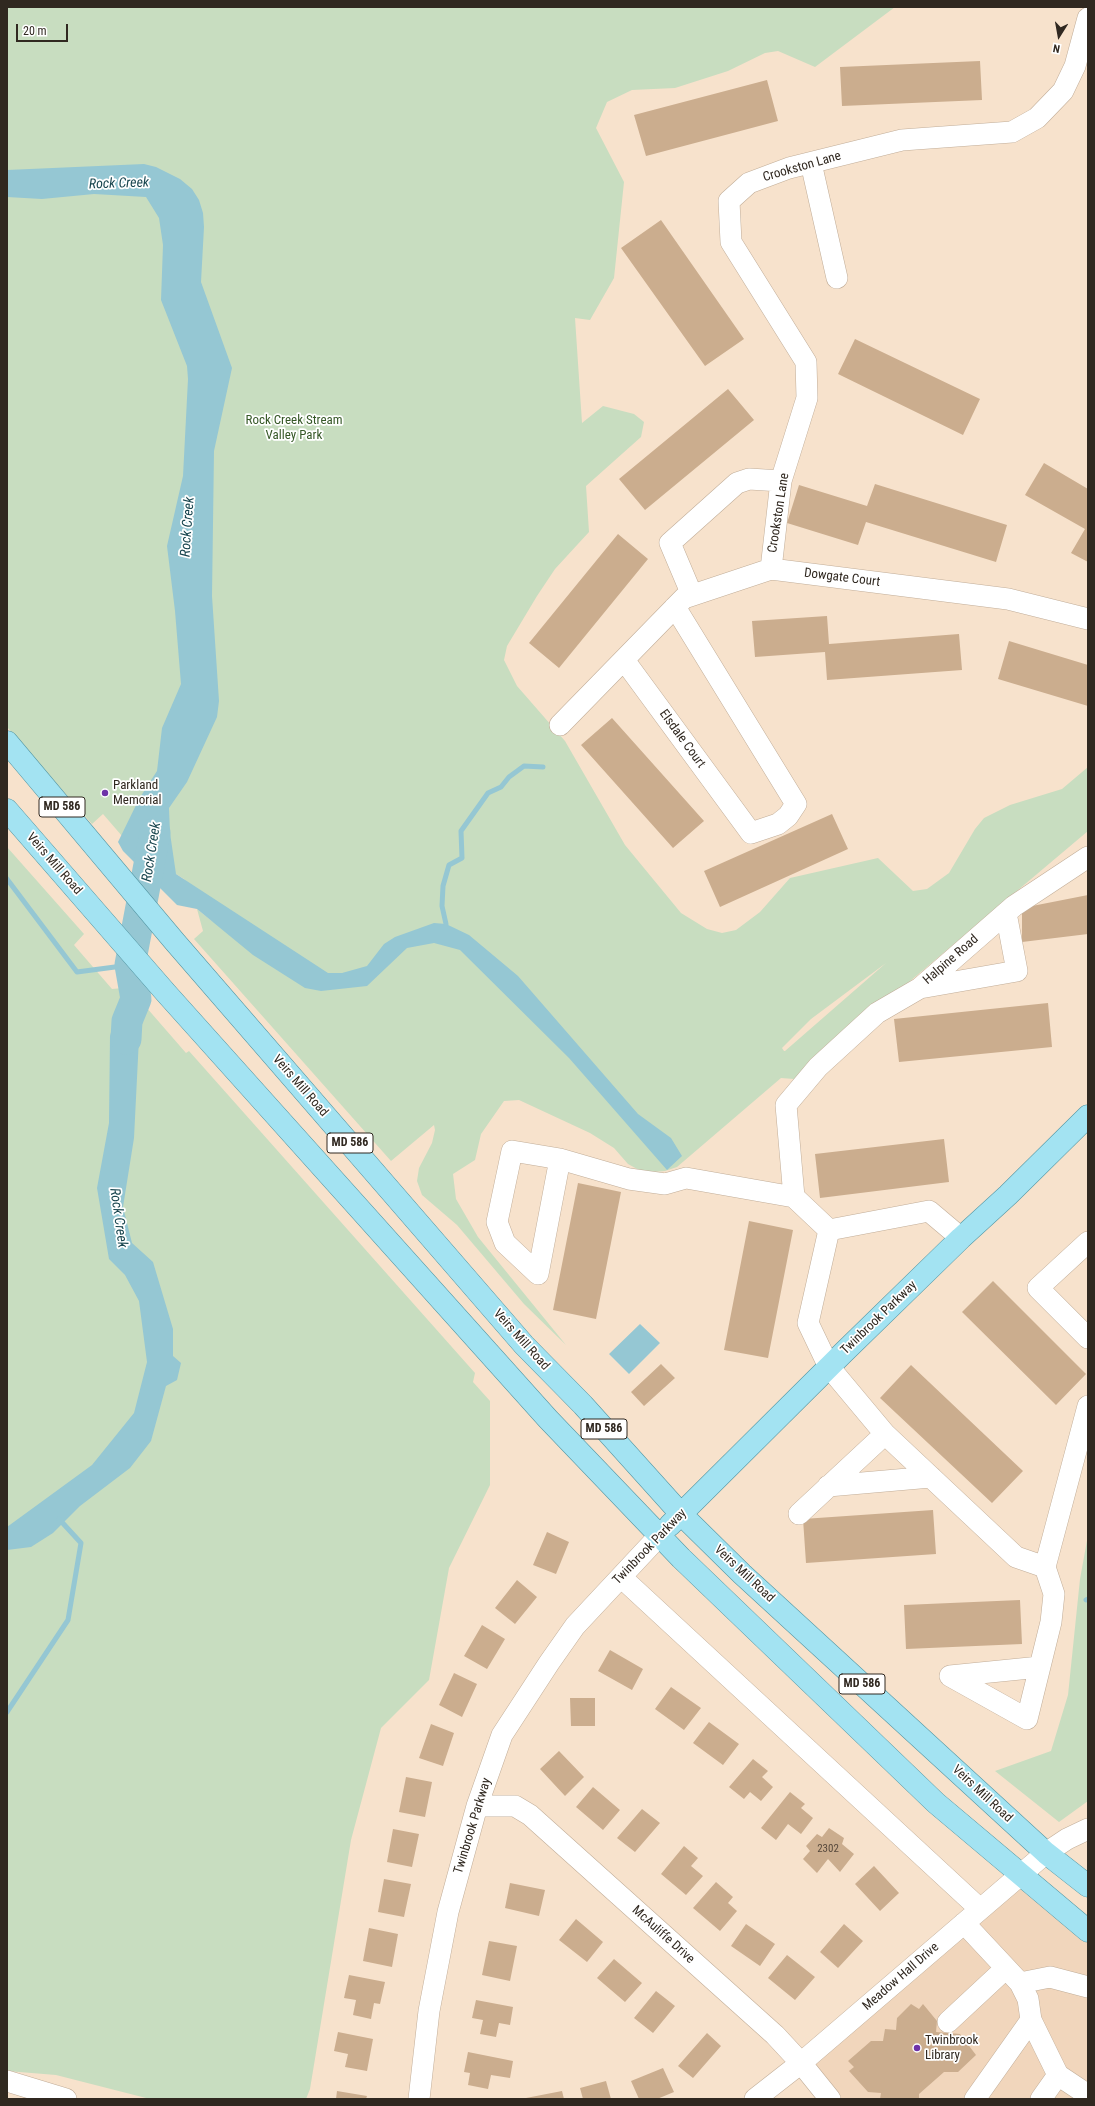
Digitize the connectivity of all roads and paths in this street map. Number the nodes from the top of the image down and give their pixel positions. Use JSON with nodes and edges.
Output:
{"nodes":[{"id":1,"x":1088,"y":18,"type":"edge"},
{"id":2,"x":811,"y":163,"type":"junction"},
{"id":3,"x":837,"y":278,"type":"dead end"},
{"id":4,"x":782,"y":481,"type":"junction"},
{"id":5,"x":771,"y":569,"type":"junction"},
{"id":6,"x":692,"y":595,"type":"junction"},
{"id":7,"x":675,"y":607,"type":"junction"},
{"id":8,"x":1088,"y":619,"type":"edge"},
{"id":9,"x":624,"y":660,"type":"junction"},
{"id":10,"x":560,"y":724,"type":"dead end"},
{"id":11,"x":7,"y":742,"type":"edge"},
{"id":12,"x":7,"y":810,"type":"edge"},
{"id":13,"x":1088,"y":857,"type":"edge"},
{"id":14,"x":1079,"y":868,"type":"edge"},
{"id":15,"x":1006,"y":913,"type":"junction"},
{"id":16,"x":920,"y":988,"type":"junction"},
{"id":17,"x":1086,"y":1124,"type":"edge"},
{"id":18,"x":560,"y":1159,"type":"junction"},
{"id":19,"x":794,"y":1197,"type":"junction"},
{"id":20,"x":829,"y":1230,"type":"junction"},
{"id":21,"x":961,"y":1238,"type":"junction"},
{"id":22,"x":1088,"y":1242,"type":"edge"},
{"id":23,"x":1088,"y":1338,"type":"edge"},
{"id":24,"x":829,"y":1368,"type":"junction"},
{"id":25,"x":1088,"y":1406,"type":"edge"},
{"id":26,"x":885,"y":1434,"type":"junction"},
{"id":27,"x":931,"y":1477,"type":"junction"},
{"id":28,"x":828,"y":1486,"type":"junction"},
{"id":29,"x":681,"y":1514,"type":"junction"},
{"id":30,"x":799,"y":1514,"type":"dead end"},
{"id":31,"x":660,"y":1535,"type":"junction"},
{"id":32,"x":1045,"y":1567,"type":"junction"},
{"id":33,"x":621,"y":1577,"type":"junction"},
{"id":34,"x":1040,"y":1668,"type":"dead end"},
{"id":35,"x":477,"y":1806,"type":"junction"},
{"id":36,"x":1088,"y":1829,"type":"edge"},
{"id":37,"x":1046,"y":1853,"type":"junction"},
{"id":38,"x":1021,"y":1875,"type":"junction"},
{"id":39,"x":1088,"y":1886,"type":"edge"},
{"id":40,"x":980,"y":1909,"type":"junction"},
{"id":41,"x":964,"y":1923,"type":"junction"},
{"id":42,"x":1088,"y":1932,"type":"edge"},
{"id":43,"x":1005,"y":1969,"type":"junction"},
{"id":44,"x":1020,"y":1983,"type":"junction"},
{"id":45,"x":1088,"y":1987,"type":"edge"},
{"id":46,"x":1030,"y":2020,"type":"junction"},
{"id":47,"x":948,"y":2022,"type":"dead end"},
{"id":48,"x":801,"y":2063,"type":"junction"},
{"id":49,"x":1058,"y":2074,"type":"junction"},
{"id":50,"x":7,"y":2081,"type":"edge"},
{"id":51,"x":1088,"y":2095,"type":"edge"},
{"id":52,"x":53,"y":2098,"type":"edge"},
{"id":53,"x":419,"y":2099,"type":"edge"},
{"id":54,"x":755,"y":2099,"type":"edge"},
{"id":55,"x":830,"y":2099,"type":"edge"},
{"id":56,"x":974,"y":2099,"type":"edge"},
{"id":57,"x":1041,"y":2099,"type":"edge"}],
"edges":[{"from":1,"to":2,"type":"street","name":"Crookston Lane"},
{"from":2,"to":3,"type":"street"},
{"from":2,"to":4,"type":"street","name":"Crookston Lane"},
{"from":4,"to":5,"type":"street","name":"Crookston Lane"},
{"from":4,"to":6,"type":"street"},
{"from":5,"to":6,"type":"street","name":"Dowgate Court"},
{"from":5,"to":8,"type":"street","name":"Dowgate Court"},
{"from":6,"to":7,"type":"street","name":"Dowgate Court"},
{"from":7,"to":9,"type":"street","name":"Dowgate Court"},
{"from":7,"to":9,"type":"street","name":"Elsdale Court"},
{"from":9,"to":10,"type":"street","name":"Dowgate Court"},
{"from":11,"to":29,"type":"main road","name":"Veirs Mill Road","number":"MD 586"},
{"from":12,"to":31,"type":"main road","name":"Veirs Mill Road","number":"MD 586"},
{"from":13,"to":14,"type":"street","name":"Halpine Road"},
{"from":14,"to":15,"type":"street","name":"Halpine Road"},
{"from":15,"to":16,"type":"street","name":"Halpine Road"},
{"from":15,"to":16,"type":"street"},
{"from":16,"to":19,"type":"street","name":"Halpine Road"},
{"from":17,"to":21,"type":"main road","name":"Twinbrook Parkway"},
{"from":18,"to":18,"type":"street"},
{"from":18,"to":19,"type":"street"},
{"from":19,"to":20,"type":"street"},
{"from":20,"to":21,"type":"street"},
{"from":20,"to":24,"type":"street"},
{"from":21,"to":24,"type":"main road","name":"Twinbrook Parkway"},
{"from":22,"to":23,"type":"street"},
{"from":24,"to":26,"type":"street"},
{"from":24,"to":29,"type":"main road","name":"Twinbrook Parkway"},
{"from":25,"to":32,"type":"street"},
{"from":26,"to":27,"type":"street"},
{"from":26,"to":28,"type":"street"},
{"from":27,"to":28,"type":"street"},
{"from":27,"to":32,"type":"street"},
{"from":28,"to":30,"type":"street"},
{"from":29,"to":31,"type":"main road","name":"Twinbrook Parkway"},
{"from":29,"to":37,"type":"main road","name":"Veirs Mill Road","number":"MD 586"},
{"from":31,"to":33,"type":"street","name":"Twinbrook Parkway"},
{"from":31,"to":38,"type":"main road","name":"Veirs Mill Road","number":"MD 586"},
{"from":32,"to":34,"type":"street"},
{"from":33,"to":35,"type":"street","name":"Twinbrook Parkway"},
{"from":33,"to":40,"type":"street"},
{"from":35,"to":48,"type":"street","name":"McAuliffe Drive"},
{"from":35,"to":53,"type":"street","name":"Twinbrook Parkway"},
{"from":36,"to":37,"type":"street","name":"Meadow Hall Drive"},
{"from":37,"to":38,"type":"street","name":"Meadow Hall Drive"},
{"from":37,"to":39,"type":"main road","name":"Veirs Mill Road","number":"MD 586"},
{"from":38,"to":40,"type":"street","name":"Meadow Hall Drive"},
{"from":38,"to":42,"type":"main road","name":"Veirs Mill Road","number":"MD 586"},
{"from":40,"to":41,"type":"street","name":"Meadow Hall Drive"},
{"from":41,"to":43,"type":"street"},
{"from":41,"to":48,"type":"street","name":"Meadow Hall Drive"},
{"from":43,"to":44,"type":"street"},
{"from":43,"to":47,"type":"street"},
{"from":44,"to":45,"type":"street"},
{"from":44,"to":46,"type":"street"},
{"from":46,"to":49,"type":"street"},
{"from":46,"to":56,"type":"street"},
{"from":48,"to":54,"type":"street","name":"Meadow Hall Drive"},
{"from":48,"to":55,"type":"street","name":"McAuliffe Drive"},
{"from":49,"to":51,"type":"street"},
{"from":49,"to":57,"type":"street"},
{"from":50,"to":52,"type":"street"}]}
